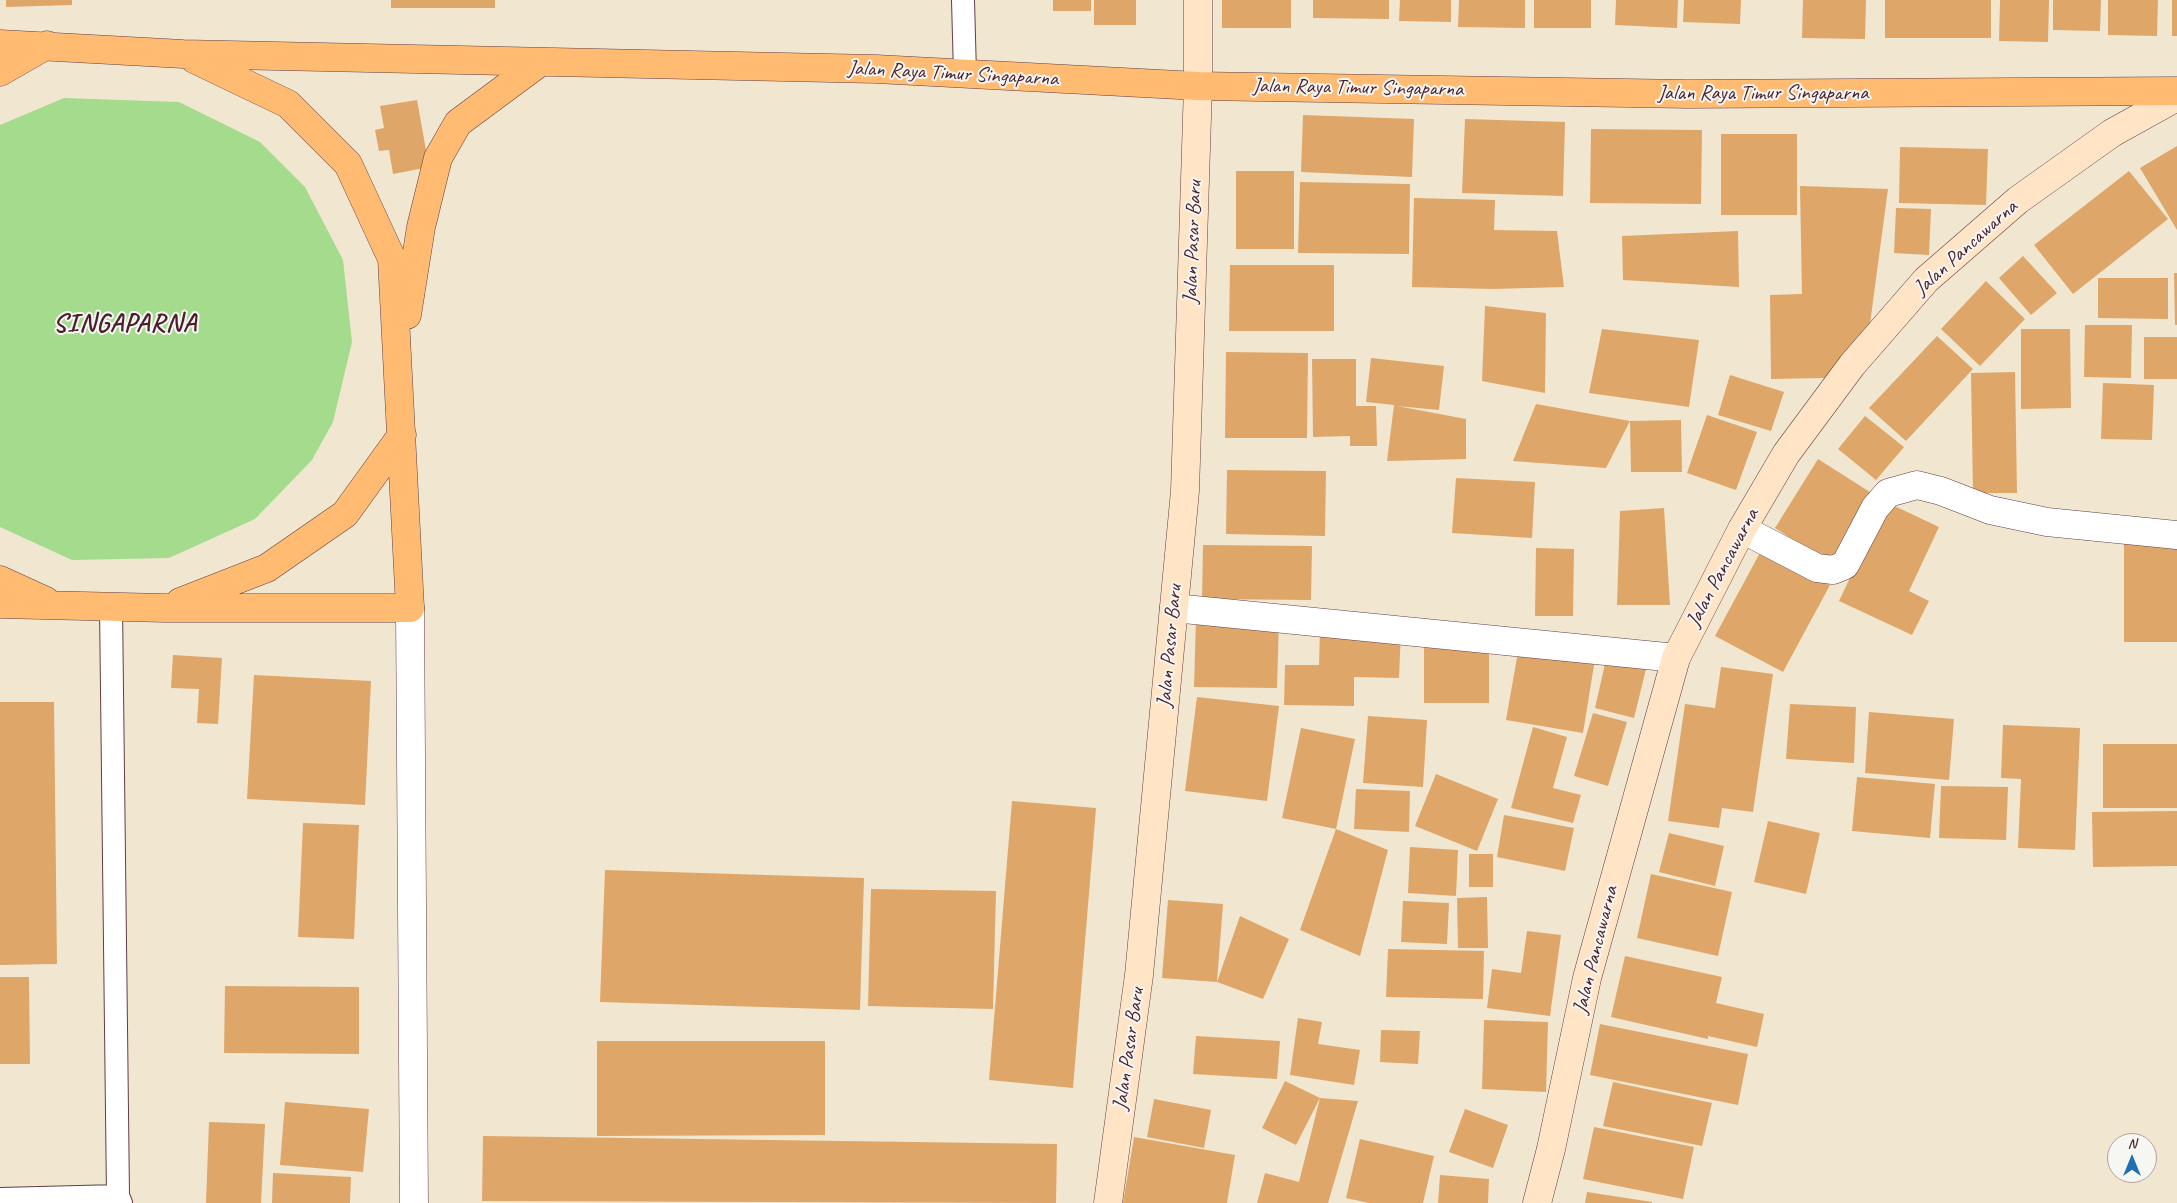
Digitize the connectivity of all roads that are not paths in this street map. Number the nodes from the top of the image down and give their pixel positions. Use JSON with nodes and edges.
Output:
{"nodes":[{"id":1,"x":963,"y":0,"type":"edge"},
{"id":2,"x":1198,"y":0,"type":"edge"},
{"id":3,"x":0,"y":44,"type":"edge"},
{"id":4,"x":47,"y":45,"type":"junction"},
{"id":5,"x":183,"y":54,"type":"junction"},
{"id":6,"x":539,"y":63,"type":"junction"},
{"id":7,"x":0,"y":72,"type":"edge"},
{"id":8,"x":965,"y":74,"type":"junction"},
{"id":9,"x":1198,"y":86,"type":"junction"},
{"id":10,"x":2177,"y":91,"type":"edge"},
{"id":11,"x":2177,"y":97,"type":"edge"},
{"id":12,"x":399,"y":363,"type":"junction"},
{"id":13,"x":402,"y":435,"type":"junction"},
{"id":14,"x":1742,"y":529,"type":"junction"},
{"id":15,"x":2177,"y":535,"type":"edge"},
{"id":16,"x":0,"y":580,"type":"edge"},
{"id":17,"x":0,"y":604,"type":"edge"},
{"id":18,"x":55,"y":605,"type":"junction"},
{"id":19,"x":111,"y":606,"type":"junction"},
{"id":20,"x":165,"y":608,"type":"junction"},
{"id":21,"x":410,"y":608,"type":"junction"},
{"id":22,"x":1174,"y":608,"type":"junction"},
{"id":23,"x":1676,"y":658,"type":"junction"},
{"id":24,"x":0,"y":1199,"type":"edge"},
{"id":25,"x":120,"y":1200,"type":"edge"},
{"id":26,"x":414,"y":1203,"type":"edge"},
{"id":27,"x":1108,"y":1203,"type":"edge"},
{"id":28,"x":1537,"y":1203,"type":"edge"}],
"edges":[{"from":1,"to":8,"type":"lane"},
{"from":2,"to":9,"type":"main road","name":"Jalan Pasar Baru"},
{"from":3,"to":4,"type":"main road","name":"Jalan Raya Timur Singaparna"},
{"from":4,"to":5,"type":"main road","name":"Jalan Raya Timur Singaparna"},
{"from":4,"to":7,"type":"main road"},
{"from":5,"to":6,"type":"main road","name":"Jalan Raya Timur Singaparna"},
{"from":5,"to":12,"type":"main road"},
{"from":6,"to":8,"type":"main road","name":"Jalan Raya Timur Singaparna"},
{"from":6,"to":12,"type":"main road"},
{"from":8,"to":9,"type":"main road","name":"Jalan Raya Timur Singaparna"},
{"from":9,"to":10,"type":"main road","name":"Jalan Raya Timur Singaparna"},
{"from":9,"to":22,"type":"main road","name":"Jalan Pasar Baru"},
{"from":11,"to":14,"type":"main road","name":"Jalan Pancawarna"},
{"from":12,"to":13,"type":"main road"},
{"from":13,"to":20,"type":"main road"},
{"from":13,"to":21,"type":"main road"},
{"from":14,"to":15,"type":"street"},
{"from":14,"to":23,"type":"main road","name":"Jalan Pancawarna"},
{"from":16,"to":18,"type":"main road"},
{"from":17,"to":18,"type":"main road"},
{"from":18,"to":19,"type":"main road"},
{"from":19,"to":20,"type":"main road"},
{"from":19,"to":25,"type":"lane"},
{"from":20,"to":21,"type":"main road"},
{"from":21,"to":26,"type":"street"},
{"from":22,"to":23,"type":"street"},
{"from":22,"to":27,"type":"main road","name":"Jalan Pasar Baru"},
{"from":23,"to":28,"type":"main road","name":"Jalan Pancawarna"},
{"from":24,"to":25,"type":"lane"}]}
